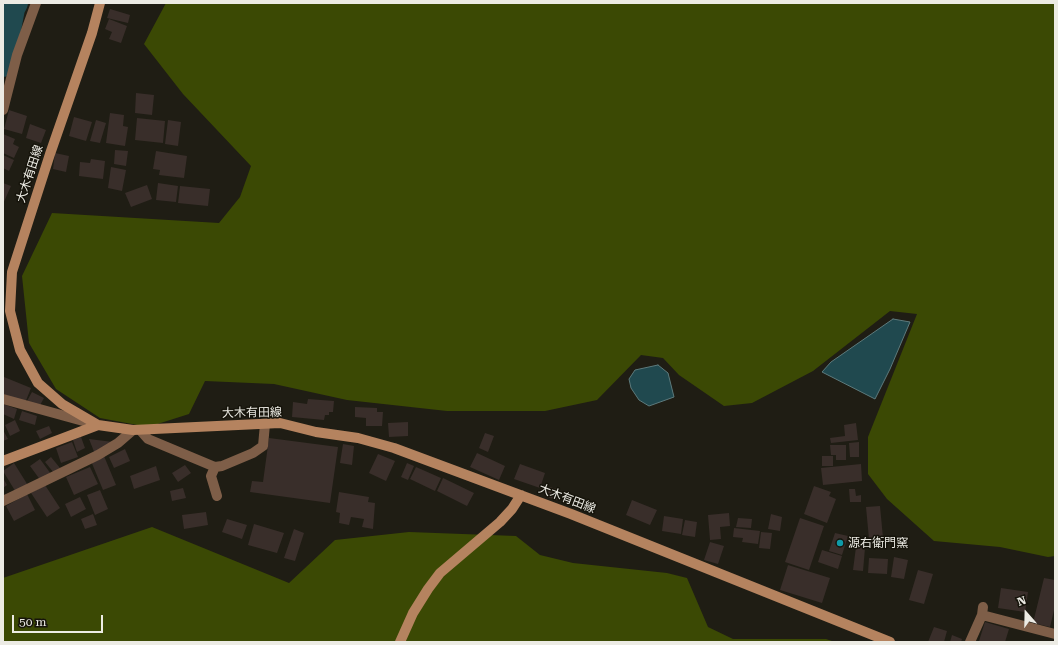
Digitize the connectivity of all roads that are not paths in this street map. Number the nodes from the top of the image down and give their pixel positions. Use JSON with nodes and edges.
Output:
{"nodes":[{"id":1,"x":36,"y":3,"type":"edge"},
{"id":2,"x":100,"y":3,"type":"edge"},
{"id":3,"x":3,"y":110,"type":"edge"},
{"id":4,"x":3,"y":399,"type":"edge"},
{"id":5,"x":265,"y":424,"type":"junction"},
{"id":6,"x":98,"y":425,"type":"junction"},
{"id":7,"x":137,"y":430,"type":"junction"},
{"id":8,"x":3,"y":461,"type":"edge"},
{"id":9,"x":215,"y":467,"type":"junction"},
{"id":10,"x":521,"y":495,"type":"junction"},
{"id":11,"x":218,"y":496,"type":"dead end"},
{"id":12,"x":3,"y":501,"type":"edge"},
{"id":13,"x":1055,"y":634,"type":"edge"},
{"id":14,"x":400,"y":642,"type":"edge"},
{"id":15,"x":890,"y":642,"type":"edge"},
{"id":16,"x":970,"y":642,"type":"edge"}],
"edges":[{"from":1,"to":3,"type":"street"},
{"from":2,"to":6,"type":"main road","name":"大木有田線"},
{"from":4,"to":6,"type":"street"},
{"from":5,"to":7,"type":"main road","name":"大木有田線"},
{"from":5,"to":9,"type":"street"},
{"from":5,"to":10,"type":"main road","name":"大木有田線"},
{"from":6,"to":7,"type":"main road","name":"大木有田線"},
{"from":6,"to":8,"type":"main road"},
{"from":7,"to":9,"type":"street"},
{"from":7,"to":12,"type":"street"},
{"from":9,"to":11,"type":"street"},
{"from":10,"to":14,"type":"main road"},
{"from":10,"to":15,"type":"main road","name":"大木有田線"},
{"from":13,"to":16,"type":"street"}]}
